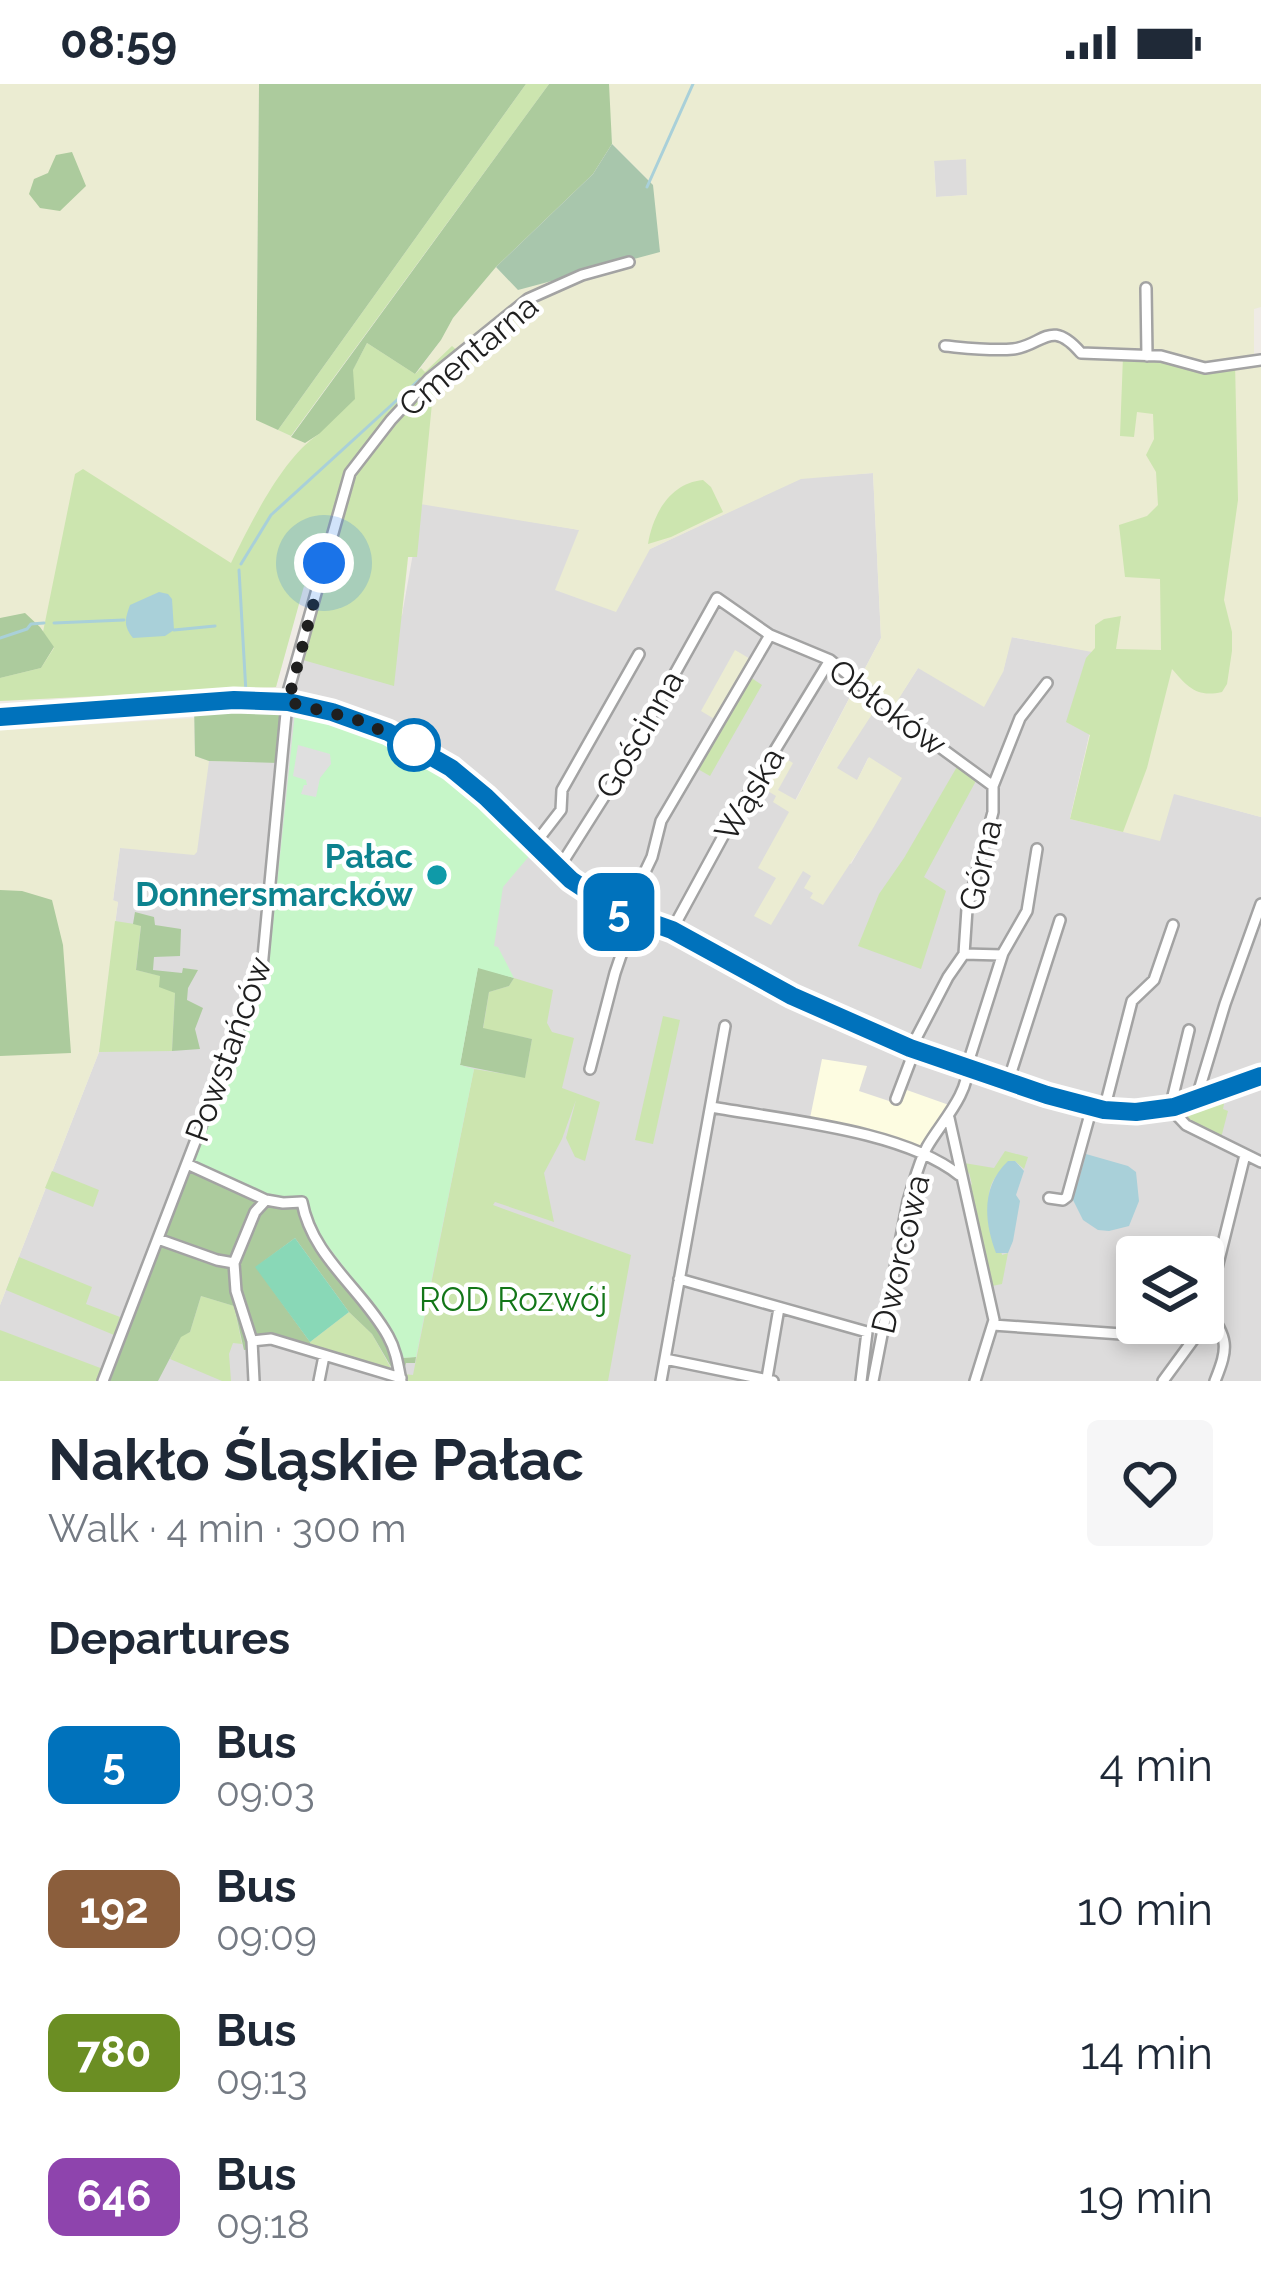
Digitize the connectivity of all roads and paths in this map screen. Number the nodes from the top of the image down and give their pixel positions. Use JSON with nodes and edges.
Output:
{"nodes":[{"id":1,"x":629,"y":262,"type":"dead end"},
{"id":2,"x":1146,"y":288,"type":"dead end"},
{"id":3,"x":945,"y":346,"type":"dead end"},
{"id":4,"x":1147,"y":356,"type":"junction"},
{"id":5,"x":1261,"y":360,"type":"edge"},
{"id":6,"x":717,"y":598,"type":"joint"},
{"id":7,"x":770,"y":635,"type":"junction"},
{"id":8,"x":639,"y":654,"type":"dead end"},
{"id":9,"x":830,"y":660,"type":"junction"},
{"id":10,"x":1047,"y":683,"type":"dead end"},
{"id":11,"x":288,"y":702,"type":"junction"},
{"id":12,"x":0,"y":717,"type":"edge"},
{"id":13,"x":993,"y":786,"type":"junction"},
{"id":14,"x":534,"y":845,"type":"junction"},
{"id":15,"x":1037,"y":849,"type":"dead end"},
{"id":16,"x":559,"y":868,"type":"junction"},
{"id":17,"x":1261,"y":904,"type":"edge"},
{"id":18,"x":616,"y":910,"type":"junction"},
{"id":19,"x":634,"y":917,"type":"junction"},
{"id":20,"x":1060,"y":920,"type":"dead end"},
{"id":21,"x":1173,"y":925,"type":"dead end"},
{"id":22,"x":672,"y":930,"type":"junction"},
{"id":23,"x":964,"y":954,"type":"junction"},
{"id":24,"x":1002,"y":955,"type":"junction"},
{"id":25,"x":725,"y":1026,"type":"dead end"},
{"id":26,"x":1189,"y":1030,"type":"dead end"},
{"id":27,"x":913,"y":1049,"type":"junction"},
{"id":28,"x":967,"y":1067,"type":"junction"},
{"id":29,"x":590,"y":1069,"type":"dead end"},
{"id":30,"x":1260,"y":1075,"type":"edge"},
{"id":31,"x":1008,"y":1082,"type":"junction"},
{"id":32,"x":896,"y":1099,"type":"dead end"},
{"id":33,"x":1196,"y":1100,"type":"junction"},
{"id":34,"x":712,"y":1107,"type":"junction"},
{"id":35,"x":1170,"y":1108,"type":"junction"},
{"id":36,"x":1098,"y":1109,"type":"junction"},
{"id":37,"x":949,"y":1118,"type":"junction"},
{"id":38,"x":923,"y":1154,"type":"junction"},
{"id":39,"x":1245,"y":1155,"type":"junction"},
{"id":40,"x":1261,"y":1162,"type":"edge"},
{"id":41,"x":187,"y":1163,"type":"junction"},
{"id":42,"x":961,"y":1178,"type":"junction"},
{"id":43,"x":1048,"y":1198,"type":"dead end"},
{"id":44,"x":266,"y":1200,"type":"junction"},
{"id":45,"x":1223,"y":1236,"type":"edge"},
{"id":46,"x":158,"y":1239,"type":"junction"},
{"id":47,"x":234,"y":1263,"type":"junction"},
{"id":48,"x":679,"y":1279,"type":"junction"},
{"id":49,"x":779,"y":1308,"type":"junction"},
{"id":50,"x":993,"y":1325,"type":"junction"},
{"id":51,"x":1116,"y":1334,"type":"edge"},
{"id":52,"x":1224,"y":1338,"type":"edge"},
{"id":53,"x":252,"y":1341,"type":"junction"},
{"id":54,"x":1190,"y":1344,"type":"edge"},
{"id":55,"x":325,"y":1356,"type":"junction"},
{"id":56,"x":665,"y":1359,"type":"junction"},
{"id":57,"x":401,"y":1380,"type":"edge"},
{"id":58,"x":770,"y":1380,"type":"edge"},
{"id":59,"x":979,"y":1380,"type":"edge"},
{"id":60,"x":103,"y":1381,"type":"edge"},
{"id":61,"x":254,"y":1381,"type":"edge"},
{"id":62,"x":319,"y":1381,"type":"edge"},
{"id":63,"x":661,"y":1381,"type":"edge"},
{"id":64,"x":861,"y":1381,"type":"edge"},
{"id":65,"x":873,"y":1381,"type":"edge"},
{"id":66,"x":1162,"y":1381,"type":"edge"},
{"id":67,"x":1215,"y":1381,"type":"edge"}],
"edges":[{"from":1,"to":11,"type":"street","name":"Cmentarna"},
{"from":2,"to":4,"type":"street"},
{"from":3,"to":4,"type":"street"},
{"from":4,"to":5,"type":"street"},
{"from":6,"to":7,"type":"street","name":"Obłoków"},
{"from":6,"to":16,"type":"street","name":"Gościnna"},
{"from":7,"to":9,"type":"street","name":"Obłoków"},
{"from":7,"to":18,"type":"street"},
{"from":8,"to":14,"type":"street"},
{"from":9,"to":13,"type":"street","name":"Obłoków"},
{"from":9,"to":22,"type":"street","name":"Wąska"},
{"from":10,"to":13,"type":"street","name":"Górna"},
{"from":11,"to":12,"type":"main road"},
{"from":11,"to":14,"type":"main road"},
{"from":11,"to":41,"type":"street","name":"Powstańców"},
{"from":13,"to":23,"type":"street","name":"Górna"},
{"from":14,"to":16,"type":"main road"},
{"from":15,"to":24,"type":"street","name":"Dworcowa"},
{"from":16,"to":18,"type":"main road"},
{"from":17,"to":33,"type":"street"},
{"from":18,"to":19,"type":"main road"},
{"from":19,"to":22,"type":"main road"},
{"from":19,"to":29,"type":"street"},
{"from":20,"to":31,"type":"street"},
{"from":21,"to":36,"type":"street"},
{"from":22,"to":27,"type":"main road"},
{"from":23,"to":24,"type":"street"},
{"from":23,"to":27,"type":"street","name":"Górna"},
{"from":24,"to":28,"type":"street","name":"Dworcowa"},
{"from":25,"to":34,"type":"street"},
{"from":26,"to":35,"type":"street"},
{"from":27,"to":28,"type":"main road"},
{"from":27,"to":32,"type":"street","name":"Górna"},
{"from":28,"to":31,"type":"main road"},
{"from":28,"to":37,"type":"street","name":"Dworcowa"},
{"from":30,"to":33,"type":"main road"},
{"from":31,"to":36,"type":"main road"},
{"from":33,"to":35,"type":"main road"},
{"from":34,"to":38,"type":"street"},
{"from":34,"to":48,"type":"street"},
{"from":35,"to":36,"type":"main road"},
{"from":35,"to":39,"type":"street"},
{"from":36,"to":43,"type":"street"},
{"from":37,"to":38,"type":"street","name":"Dworcowa"},
{"from":37,"to":42,"type":"street"},
{"from":38,"to":42,"type":"street"},
{"from":38,"to":65,"type":"street","name":"Dworcowa"},
{"from":39,"to":40,"type":"street"},
{"from":39,"to":45,"type":"street"},
{"from":41,"to":44,"type":"street"},
{"from":41,"to":46,"type":"street","name":"Powstańców"},
{"from":42,"to":50,"type":"street"},
{"from":44,"to":47,"type":"street"},
{"from":44,"to":57,"type":"street"},
{"from":46,"to":47,"type":"street"},
{"from":46,"to":60,"type":"street","name":"Powstańców"},
{"from":47,"to":53,"type":"street"},
{"from":48,"to":49,"type":"street"},
{"from":48,"to":56,"type":"street"},
{"from":49,"to":58,"type":"street"},
{"from":49,"to":64,"type":"street"},
{"from":50,"to":51,"type":"street"},
{"from":50,"to":59,"type":"street"},
{"from":52,"to":67,"type":"street"},
{"from":53,"to":55,"type":"street"},
{"from":53,"to":61,"type":"street"},
{"from":54,"to":66,"type":"street"},
{"from":55,"to":57,"type":"street"},
{"from":55,"to":62,"type":"street"},
{"from":56,"to":58,"type":"street"},
{"from":56,"to":63,"type":"street"}]}
